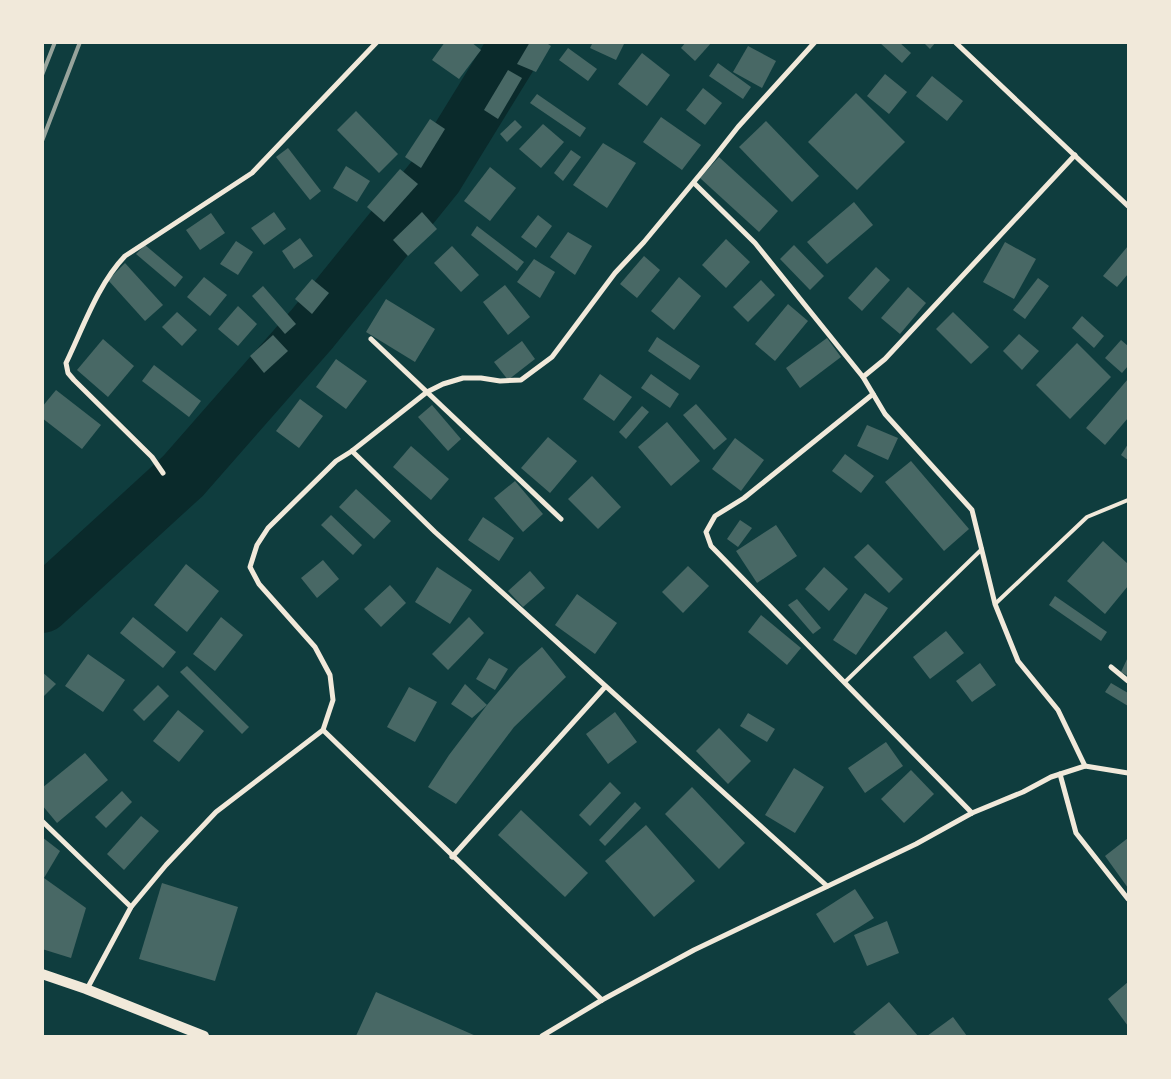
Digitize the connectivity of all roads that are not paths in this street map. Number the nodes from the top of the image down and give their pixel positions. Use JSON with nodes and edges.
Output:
{"nodes":[{"id":1,"x":377,"y":42,"type":"edge"},
{"id":2,"x":955,"y":42,"type":"edge"},
{"id":3,"x":813,"y":43,"type":"edge"},
{"id":4,"x":1075,"y":155,"type":"junction"},
{"id":5,"x":694,"y":183,"type":"junction"},
{"id":6,"x":1128,"y":206,"type":"edge"},
{"id":7,"x":371,"y":340,"type":"dead end"},
{"id":8,"x":863,"y":377,"type":"junction"},
{"id":9,"x":427,"y":392,"type":"junction"},
{"id":10,"x":874,"y":394,"type":"junction"},
{"id":11,"x":352,"y":451,"type":"junction"},
{"id":12,"x":163,"y":473,"type":"dead end"},
{"id":13,"x":1128,"y":500,"type":"edge"},
{"id":14,"x":561,"y":519,"type":"dead end"},
{"id":15,"x":982,"y":549,"type":"junction"},
{"id":16,"x":995,"y":604,"type":"junction"},
{"id":17,"x":1111,"y":667,"type":"dead end"},
{"id":18,"x":1128,"y":681,"type":"edge"},
{"id":19,"x":845,"y":682,"type":"junction"},
{"id":20,"x":605,"y":687,"type":"junction"},
{"id":21,"x":323,"y":730,"type":"junction"},
{"id":22,"x":1086,"y":766,"type":"junction"},
{"id":23,"x":1128,"y":773,"type":"edge"},
{"id":24,"x":1060,"y":774,"type":"junction"},
{"id":25,"x":972,"y":813,"type":"junction"},
{"id":26,"x":42,"y":821,"type":"edge"},
{"id":27,"x":452,"y":857,"type":"junction"},
{"id":28,"x":826,"y":886,"type":"junction"},
{"id":29,"x":1128,"y":899,"type":"edge"},
{"id":30,"x":131,"y":907,"type":"junction"},
{"id":31,"x":42,"y":974,"type":"edge"},
{"id":32,"x":86,"y":989,"type":"junction"},
{"id":33,"x":602,"y":1000,"type":"junction"},
{"id":34,"x":204,"y":1036,"type":"edge"},
{"id":35,"x":542,"y":1036,"type":"edge"}],
"edges":[{"from":1,"to":12,"type":"street"},
{"from":2,"to":4,"type":"street"},
{"from":3,"to":5,"type":"street"},
{"from":4,"to":6,"type":"street"},
{"from":4,"to":8,"type":"street"},
{"from":5,"to":8,"type":"street"},
{"from":5,"to":9,"type":"street"},
{"from":7,"to":9,"type":"street"},
{"from":8,"to":10,"type":"street"},
{"from":9,"to":11,"type":"street"},
{"from":9,"to":14,"type":"street"},
{"from":10,"to":15,"type":"street"},
{"from":10,"to":19,"type":"street"},
{"from":11,"to":20,"type":"street"},
{"from":11,"to":21,"type":"street"},
{"from":13,"to":16,"type":"lane"},
{"from":15,"to":16,"type":"street"},
{"from":15,"to":19,"type":"lane"},
{"from":16,"to":22,"type":"street"},
{"from":17,"to":18,"type":"street"},
{"from":19,"to":25,"type":"street"},
{"from":20,"to":27,"type":"street"},
{"from":20,"to":28,"type":"street"},
{"from":21,"to":27,"type":"street"},
{"from":21,"to":30,"type":"street"},
{"from":22,"to":23,"type":"street"},
{"from":22,"to":24,"type":"street"},
{"from":24,"to":25,"type":"street"},
{"from":24,"to":29,"type":"street"},
{"from":25,"to":28,"type":"street"},
{"from":26,"to":30,"type":"street"},
{"from":27,"to":33,"type":"street"},
{"from":28,"to":33,"type":"street"},
{"from":30,"to":32,"type":"street"},
{"from":31,"to":32,"type":"main road"},
{"from":32,"to":34,"type":"main road"},
{"from":33,"to":35,"type":"street"}]}
